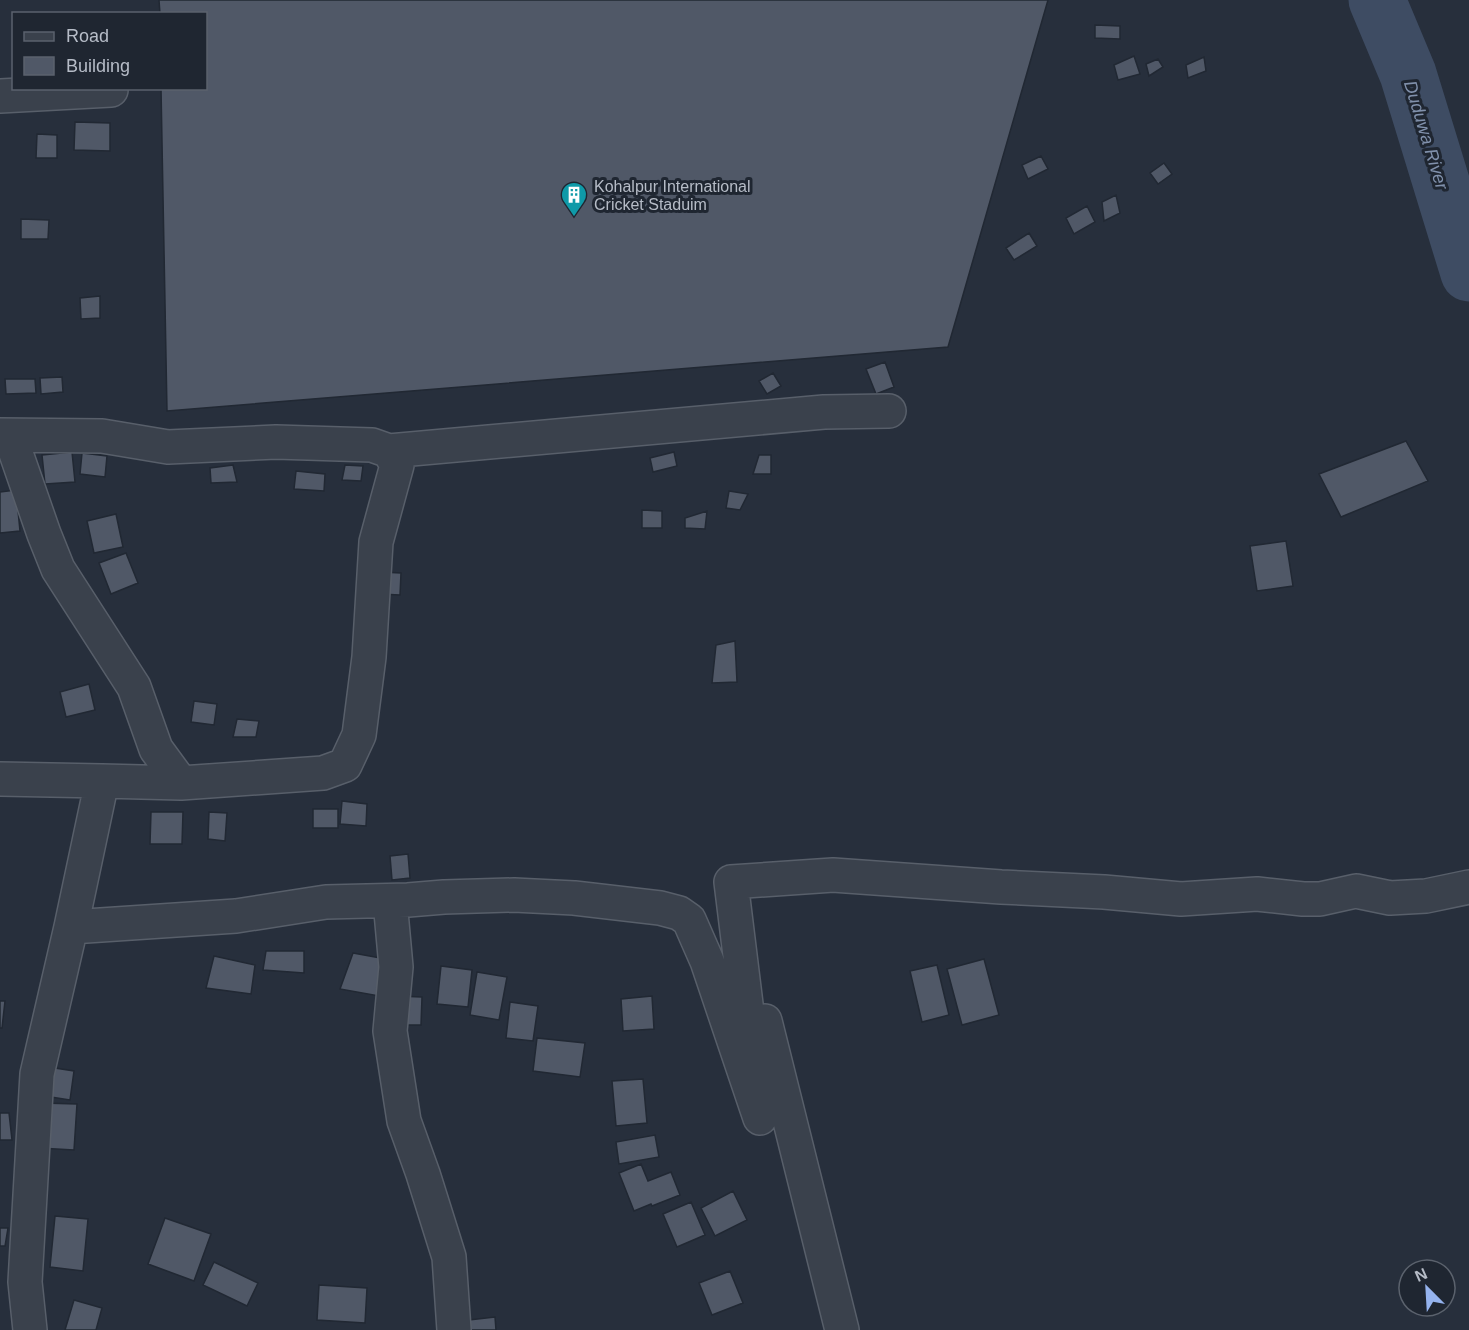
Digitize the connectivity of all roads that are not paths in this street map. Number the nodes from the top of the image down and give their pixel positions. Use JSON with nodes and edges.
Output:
{"nodes":[{"id":1,"x":111,"y":90,"type":"dead end"},
{"id":2,"x":0,"y":96,"type":"edge"},
{"id":3,"x":889,"y":411,"type":"dead end"},
{"id":4,"x":5,"y":436,"type":"edge"},
{"id":5,"x":389,"y":451,"type":"junction"},
{"id":6,"x":0,"y":779,"type":"edge"},
{"id":7,"x":102,"y":781,"type":"junction"},
{"id":8,"x":181,"y":783,"type":"junction"},
{"id":9,"x":731,"y":882,"type":"junction"},
{"id":10,"x":1469,"y":886,"type":"edge"},
{"id":11,"x":390,"y":900,"type":"junction"},
{"id":12,"x":71,"y":927,"type":"junction"},
{"id":13,"x":30,"y":1330,"type":"edge"},
{"id":14,"x":454,"y":1330,"type":"edge"},
{"id":15,"x":842,"y":1330,"type":"edge"}],
"edges":[{"from":1,"to":2,"type":"street"},
{"from":3,"to":5,"type":"street"},
{"from":4,"to":5,"type":"street"},
{"from":4,"to":8,"type":"street"},
{"from":5,"to":8,"type":"street"},
{"from":6,"to":7,"type":"street"},
{"from":7,"to":8,"type":"street"},
{"from":7,"to":12,"type":"street"},
{"from":9,"to":10,"type":"street"},
{"from":9,"to":11,"type":"street"},
{"from":9,"to":15,"type":"street"},
{"from":11,"to":12,"type":"street"},
{"from":11,"to":14,"type":"street"},
{"from":12,"to":13,"type":"street"}]}
